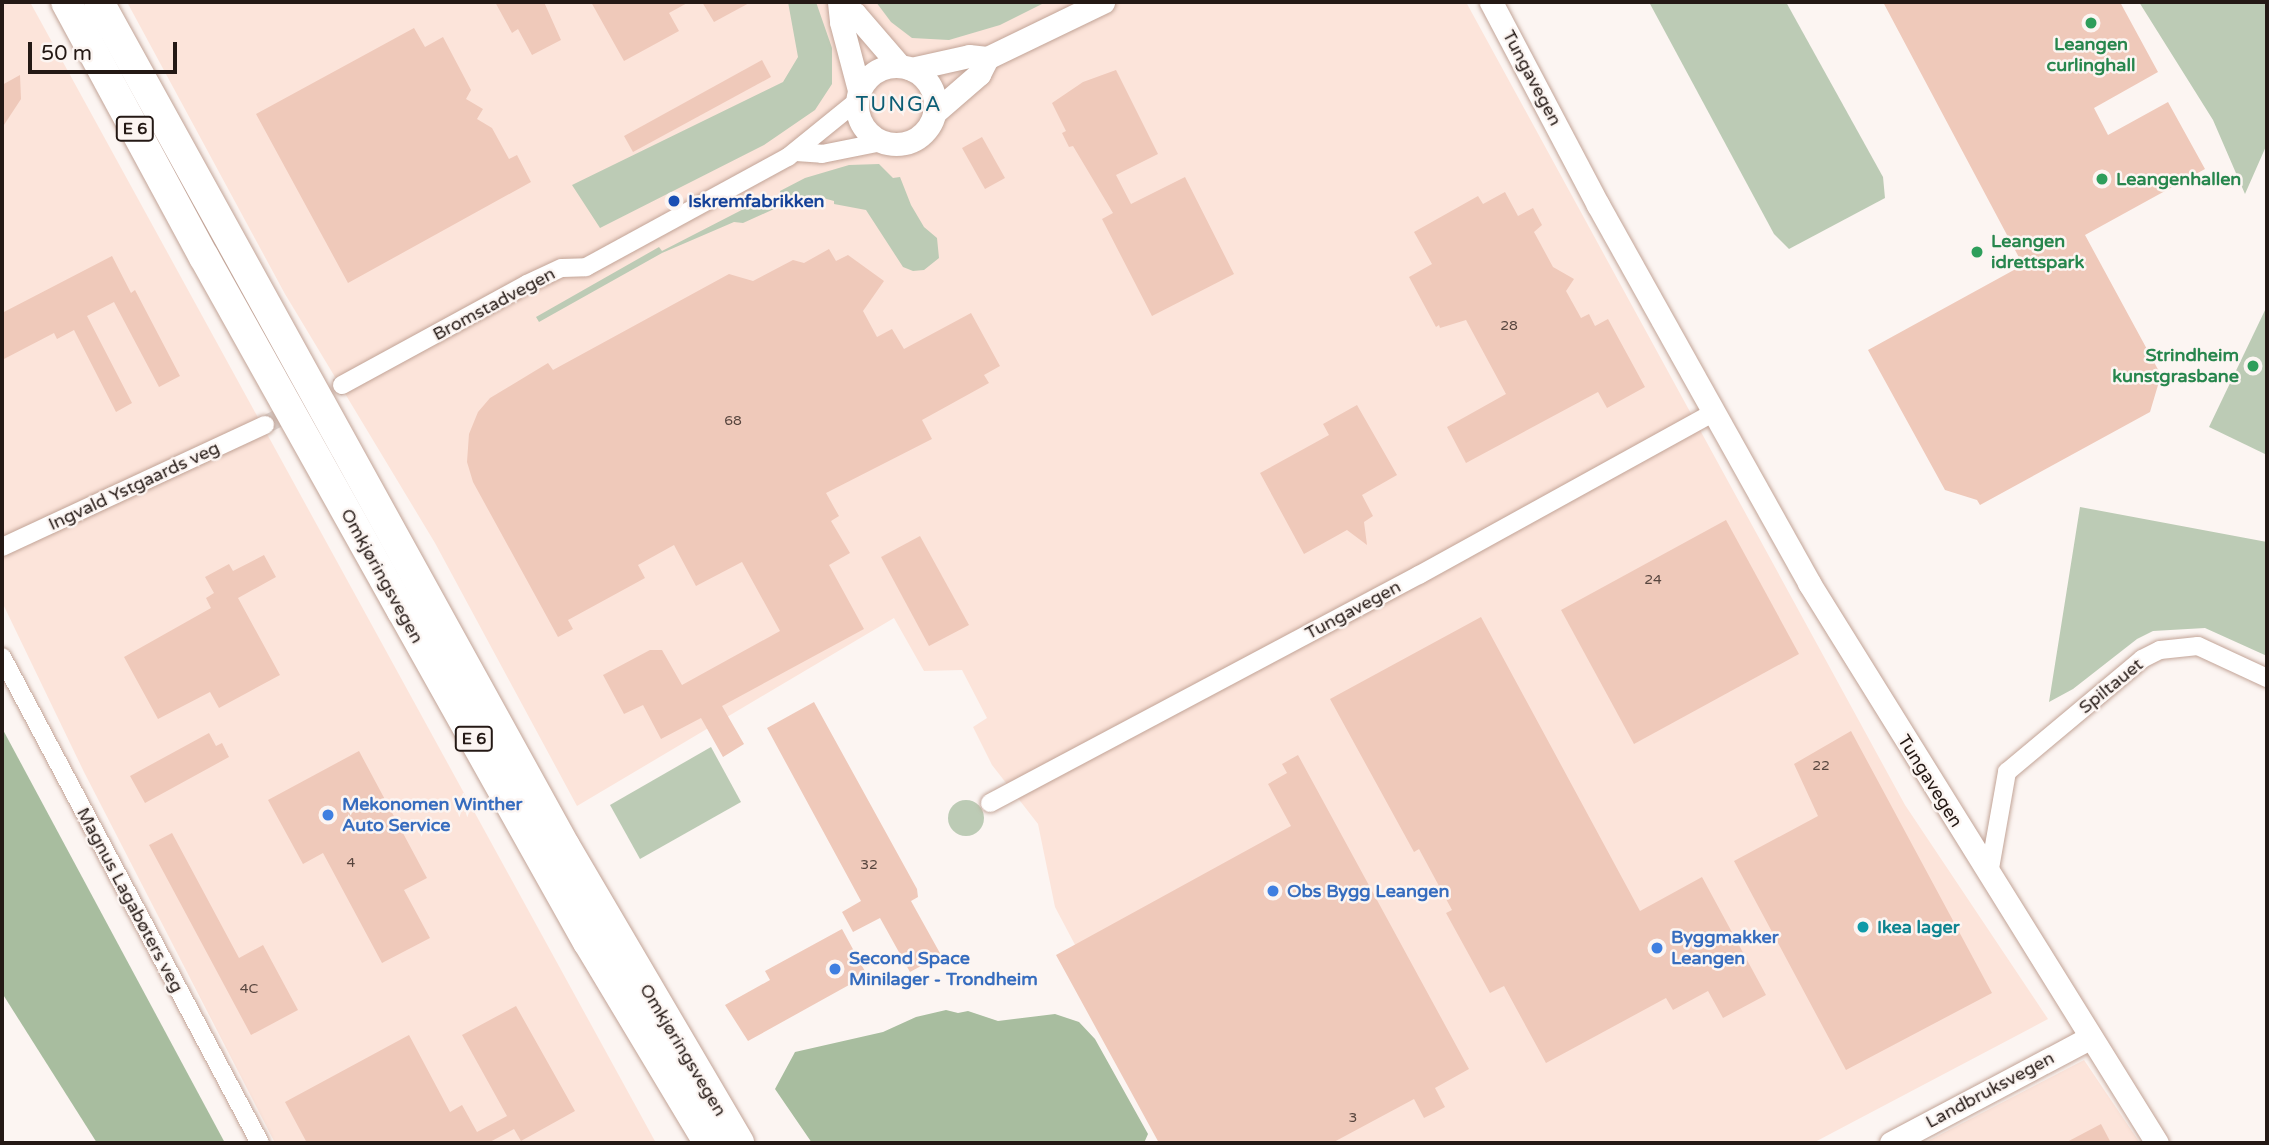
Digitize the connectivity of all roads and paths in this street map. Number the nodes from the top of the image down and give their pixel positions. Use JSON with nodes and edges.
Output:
{"nodes":[{"id":1,"x":66,"y":2,"type":"edge"},
{"id":2,"x":99,"y":2,"type":"edge"},
{"id":3,"x":1103,"y":2,"type":"edge"},
{"id":4,"x":1491,"y":2,"type":"edge"},
{"id":5,"x":840,"y":4,"type":"edge"},
{"id":6,"x":987,"y":58,"type":"junction"},
{"id":7,"x":905,"y":67,"type":"junction"},
{"id":8,"x":858,"y":96,"type":"junction"},
{"id":9,"x":934,"y":113,"type":"junction"},
{"id":10,"x":882,"y":142,"type":"junction"},
{"id":11,"x":796,"y":152,"type":"junction"},
{"id":12,"x":342,"y":385,"type":"tunnel mouth"},
{"id":13,"x":1714,"y":412,"type":"junction"},
{"id":14,"x":265,"y":425,"type":"tunnel mouth"},
{"id":15,"x":2,"y":547,"type":"edge"},
{"id":16,"x":2,"y":657,"type":"edge"},
{"id":17,"x":2267,"y":678,"type":"edge"},
{"id":18,"x":990,"y":803,"type":"dead end"},
{"id":19,"x":1989,"y":874,"type":"junction"},
{"id":20,"x":2091,"y":1037,"type":"junction"},
{"id":21,"x":731,"y":1140,"type":"edge"},
{"id":22,"x":260,"y":1143,"type":"edge"},
{"id":23,"x":1891,"y":1143,"type":"edge"},
{"id":24,"x":2157,"y":1143,"type":"edge"}],
"edges":[{"from":1,"to":21,"type":"highway","name":"Omkjøringsvegen","number":"E 6"},
{"from":2,"to":21,"type":"highway","name":"Omkjøringsvegen","number":"E 6"},
{"from":3,"to":6,"type":"street"},
{"from":4,"to":13,"type":"street","name":"Tungavegen"},
{"from":5,"to":7,"type":"street"},
{"from":5,"to":8,"type":"street"},
{"from":6,"to":7,"type":"street"},
{"from":6,"to":9,"type":"street"},
{"from":7,"to":8,"type":"street"},
{"from":7,"to":9,"type":"street"},
{"from":8,"to":10,"type":"street"},
{"from":8,"to":11,"type":"street","name":"Bromstadvegen"},
{"from":9,"to":10,"type":"street"},
{"from":10,"to":11,"type":"street","name":"Bromstadvegen"},
{"from":11,"to":12,"type":"street","name":"Bromstadvegen"},
{"from":13,"to":18,"type":"street","name":"Tungavegen"},
{"from":13,"to":19,"type":"street","name":"Tungavegen"},
{"from":14,"to":15,"type":"street","name":"Ingvald Ystgaards veg"},
{"from":16,"to":22,"type":"street","name":"Magnus Lagabøters veg"},
{"from":17,"to":19,"type":"street","name":"Spiltauet"},
{"from":19,"to":20,"type":"street","name":"Tungavegen"},
{"from":20,"to":23,"type":"street","name":"Landbruksvegen"},
{"from":20,"to":24,"type":"street","name":"Tungavegen"}]}
